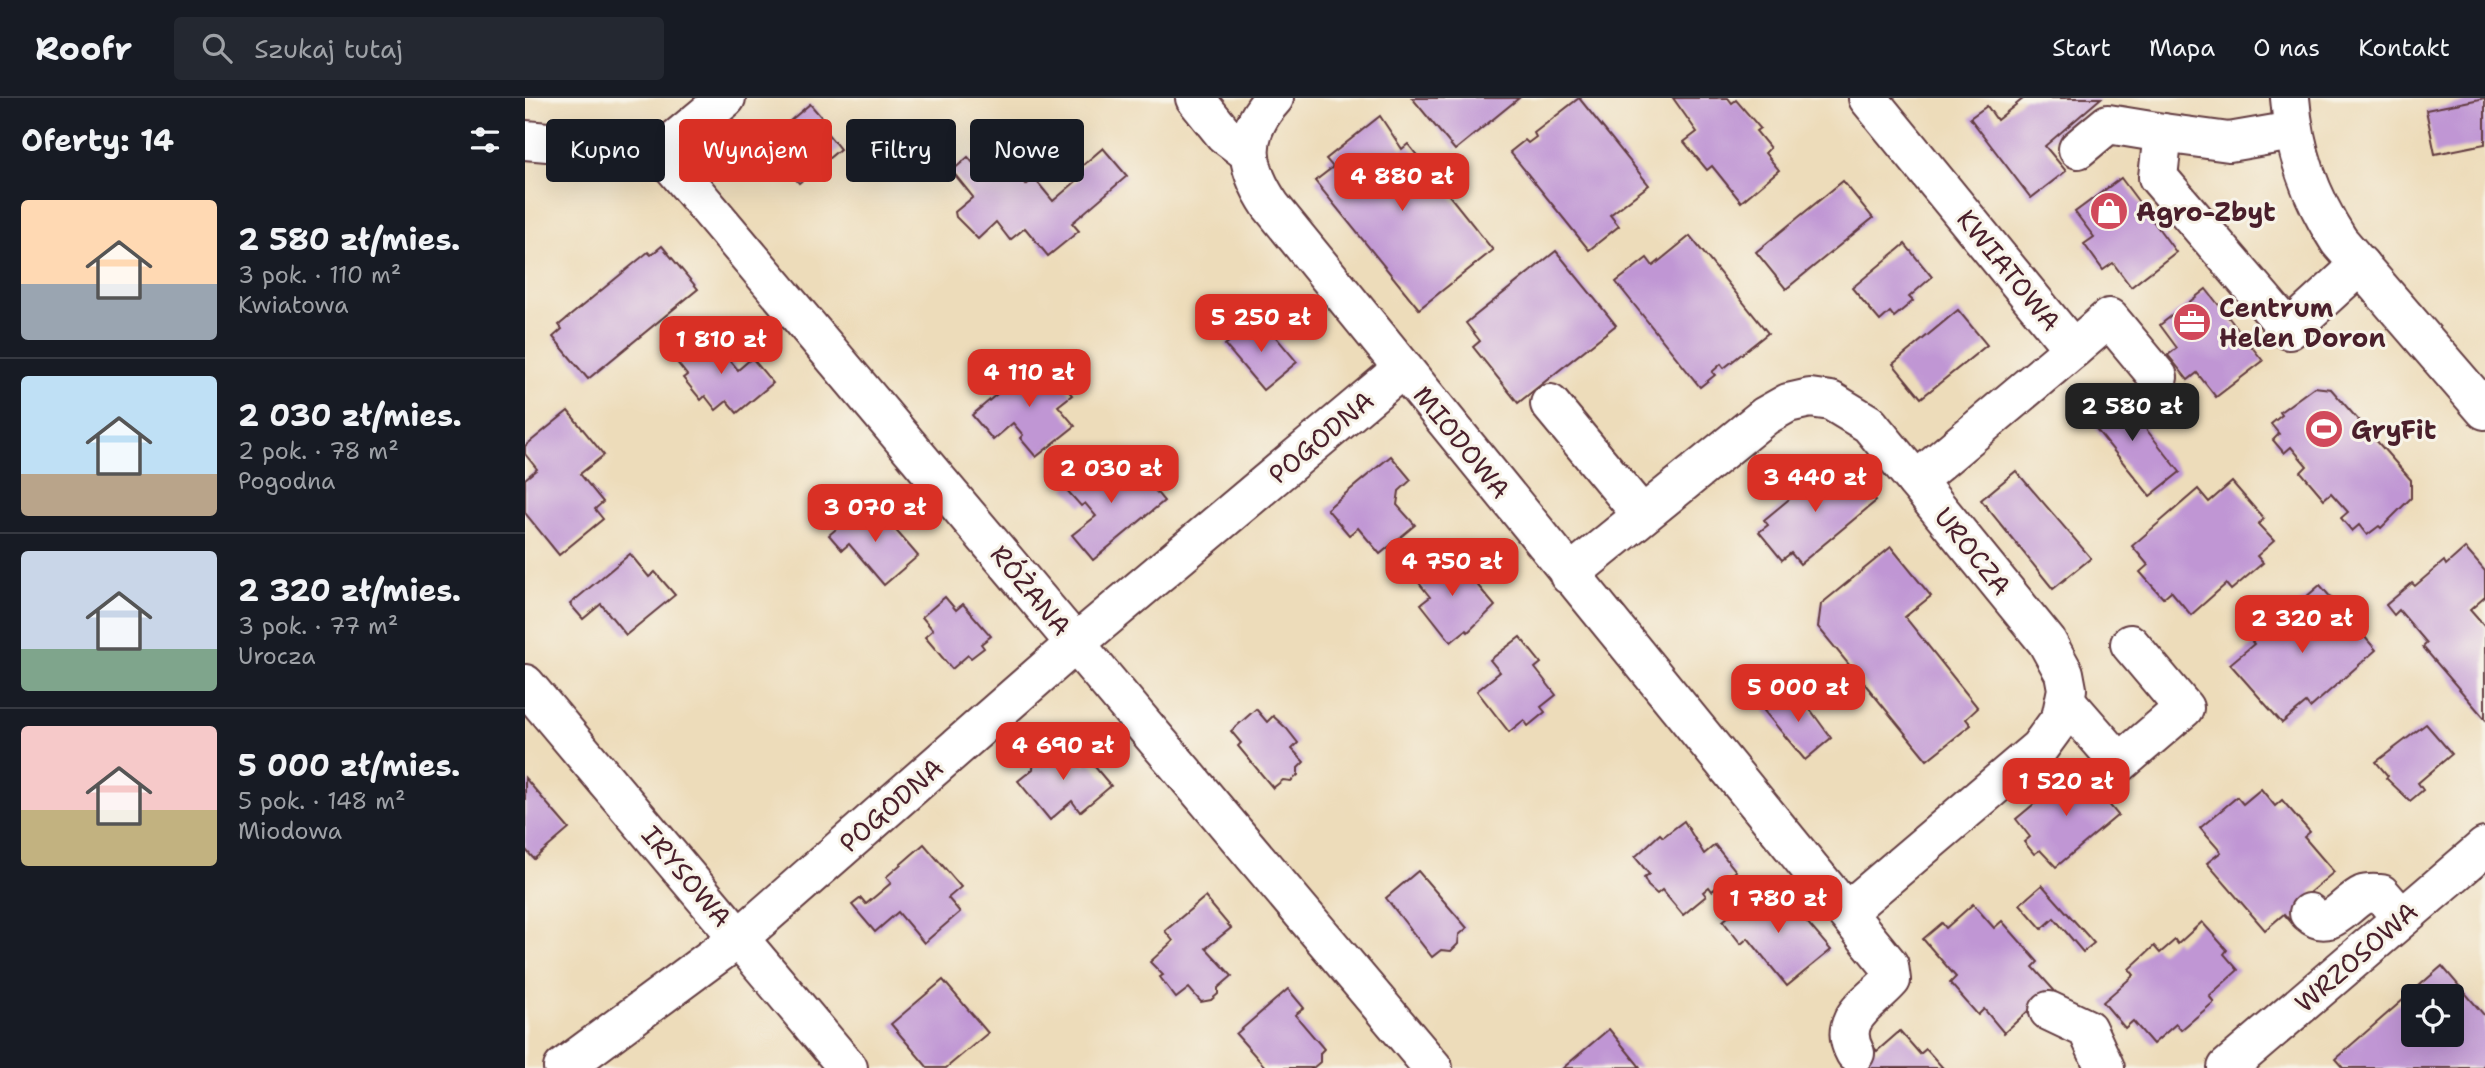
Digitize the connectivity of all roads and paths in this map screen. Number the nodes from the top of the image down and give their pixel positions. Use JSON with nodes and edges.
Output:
{"nodes":[{"id":1,"x":726,"y":98,"type":"edge"},
{"id":2,"x":1195,"y":98,"type":"edge"},
{"id":3,"x":1274,"y":98,"type":"edge"},
{"id":4,"x":1868,"y":98,"type":"edge"},
{"id":5,"x":2291,"y":114,"type":"edge"},
{"id":6,"x":2163,"y":132,"type":"junction"},
{"id":7,"x":525,"y":140,"type":"edge"},
{"id":8,"x":546,"y":142,"type":"edge"},
{"id":9,"x":665,"y":149,"type":"edge"},
{"id":10,"x":2078,"y":149,"type":"dead end"},
{"id":11,"x":1249,"y":153,"type":"junction"},
{"id":12,"x":665,"y":157,"type":"edge"},
{"id":13,"x":2360,"y":265,"type":"junction"},
{"id":14,"x":2073,"y":349,"type":"junction"},
{"id":15,"x":1402,"y":369,"type":"junction"},
{"id":16,"x":2158,"y":377,"type":"dead end"},
{"id":17,"x":1550,"y":404,"type":"dead end"},
{"id":18,"x":2485,"y":410,"type":"edge"},
{"id":19,"x":1916,"y":481,"type":"junction"},
{"id":20,"x":1642,"y":515,"type":"junction"},
{"id":21,"x":1569,"y":575,"type":"junction"},
{"id":22,"x":1076,"y":643,"type":"junction"},
{"id":23,"x":2130,"y":644,"type":"dead end"},
{"id":24,"x":525,"y":684,"type":"edge"},
{"id":25,"x":2066,"y":701,"type":"junction"},
{"id":26,"x":2485,"y":847,"type":"edge"},
{"id":27,"x":1846,"y":912,"type":"junction"},
{"id":28,"x":2309,"y":913,"type":"dead end"},
{"id":29,"x":2402,"y":918,"type":"junction"},
{"id":30,"x":739,"y":938,"type":"junction"},
{"id":31,"x":2049,"y":1012,"type":"dead end"},
{"id":32,"x":1855,"y":1053,"type":"dead end"},
{"id":33,"x":563,"y":1068,"type":"edge"},
{"id":34,"x":848,"y":1068,"type":"edge"},
{"id":35,"x":1433,"y":1068,"type":"edge"},
{"id":36,"x":2105,"y":1068,"type":"edge"},
{"id":37,"x":2227,"y":1068,"type":"edge"}],
"edges":[{"from":1,"to":9,"type":"street"},
{"from":2,"to":11,"type":"street"},
{"from":3,"to":11,"type":"street"},
{"from":4,"to":14,"type":"street","name":"KWIATOWA"},
{"from":5,"to":6,"type":"street"},
{"from":5,"to":13,"type":"street"},
{"from":6,"to":10,"type":"street"},
{"from":6,"to":13,"type":"street"},
{"from":7,"to":8,"type":"street"},
{"from":11,"to":15,"type":"street","name":"MIODOWA"},
{"from":12,"to":22,"type":"street","name":"RÓŻANA"},
{"from":13,"to":18,"type":"street"},
{"from":14,"to":16,"type":"street"},
{"from":14,"to":19,"type":"street","name":"KWIATOWA"},
{"from":15,"to":21,"type":"street","name":"MIODOWA"},
{"from":15,"to":22,"type":"street","name":"POGODNA"},
{"from":17,"to":20,"type":"street"},
{"from":19,"to":20,"type":"street","name":"UROCZA"},
{"from":19,"to":25,"type":"street","name":"UROCZA"},
{"from":20,"to":21,"type":"street","name":"UROCZA"},
{"from":21,"to":27,"type":"street","name":"MIODOWA"},
{"from":22,"to":30,"type":"street","name":"POGODNA"},
{"from":22,"to":35,"type":"street","name":"RÓŻANA"},
{"from":23,"to":25,"type":"street"},
{"from":24,"to":30,"type":"street","name":"IRYSOWA"},
{"from":25,"to":27,"type":"street"},
{"from":26,"to":29,"type":"street","name":"WRZOSOWA"},
{"from":27,"to":32,"type":"street","name":"MIODOWA"},
{"from":28,"to":29,"type":"street"},
{"from":29,"to":37,"type":"street","name":"WRZOSOWA"},
{"from":30,"to":33,"type":"street","name":"POGODNA"},
{"from":30,"to":34,"type":"street","name":"IRYSOWA"},
{"from":31,"to":36,"type":"street"}]}
